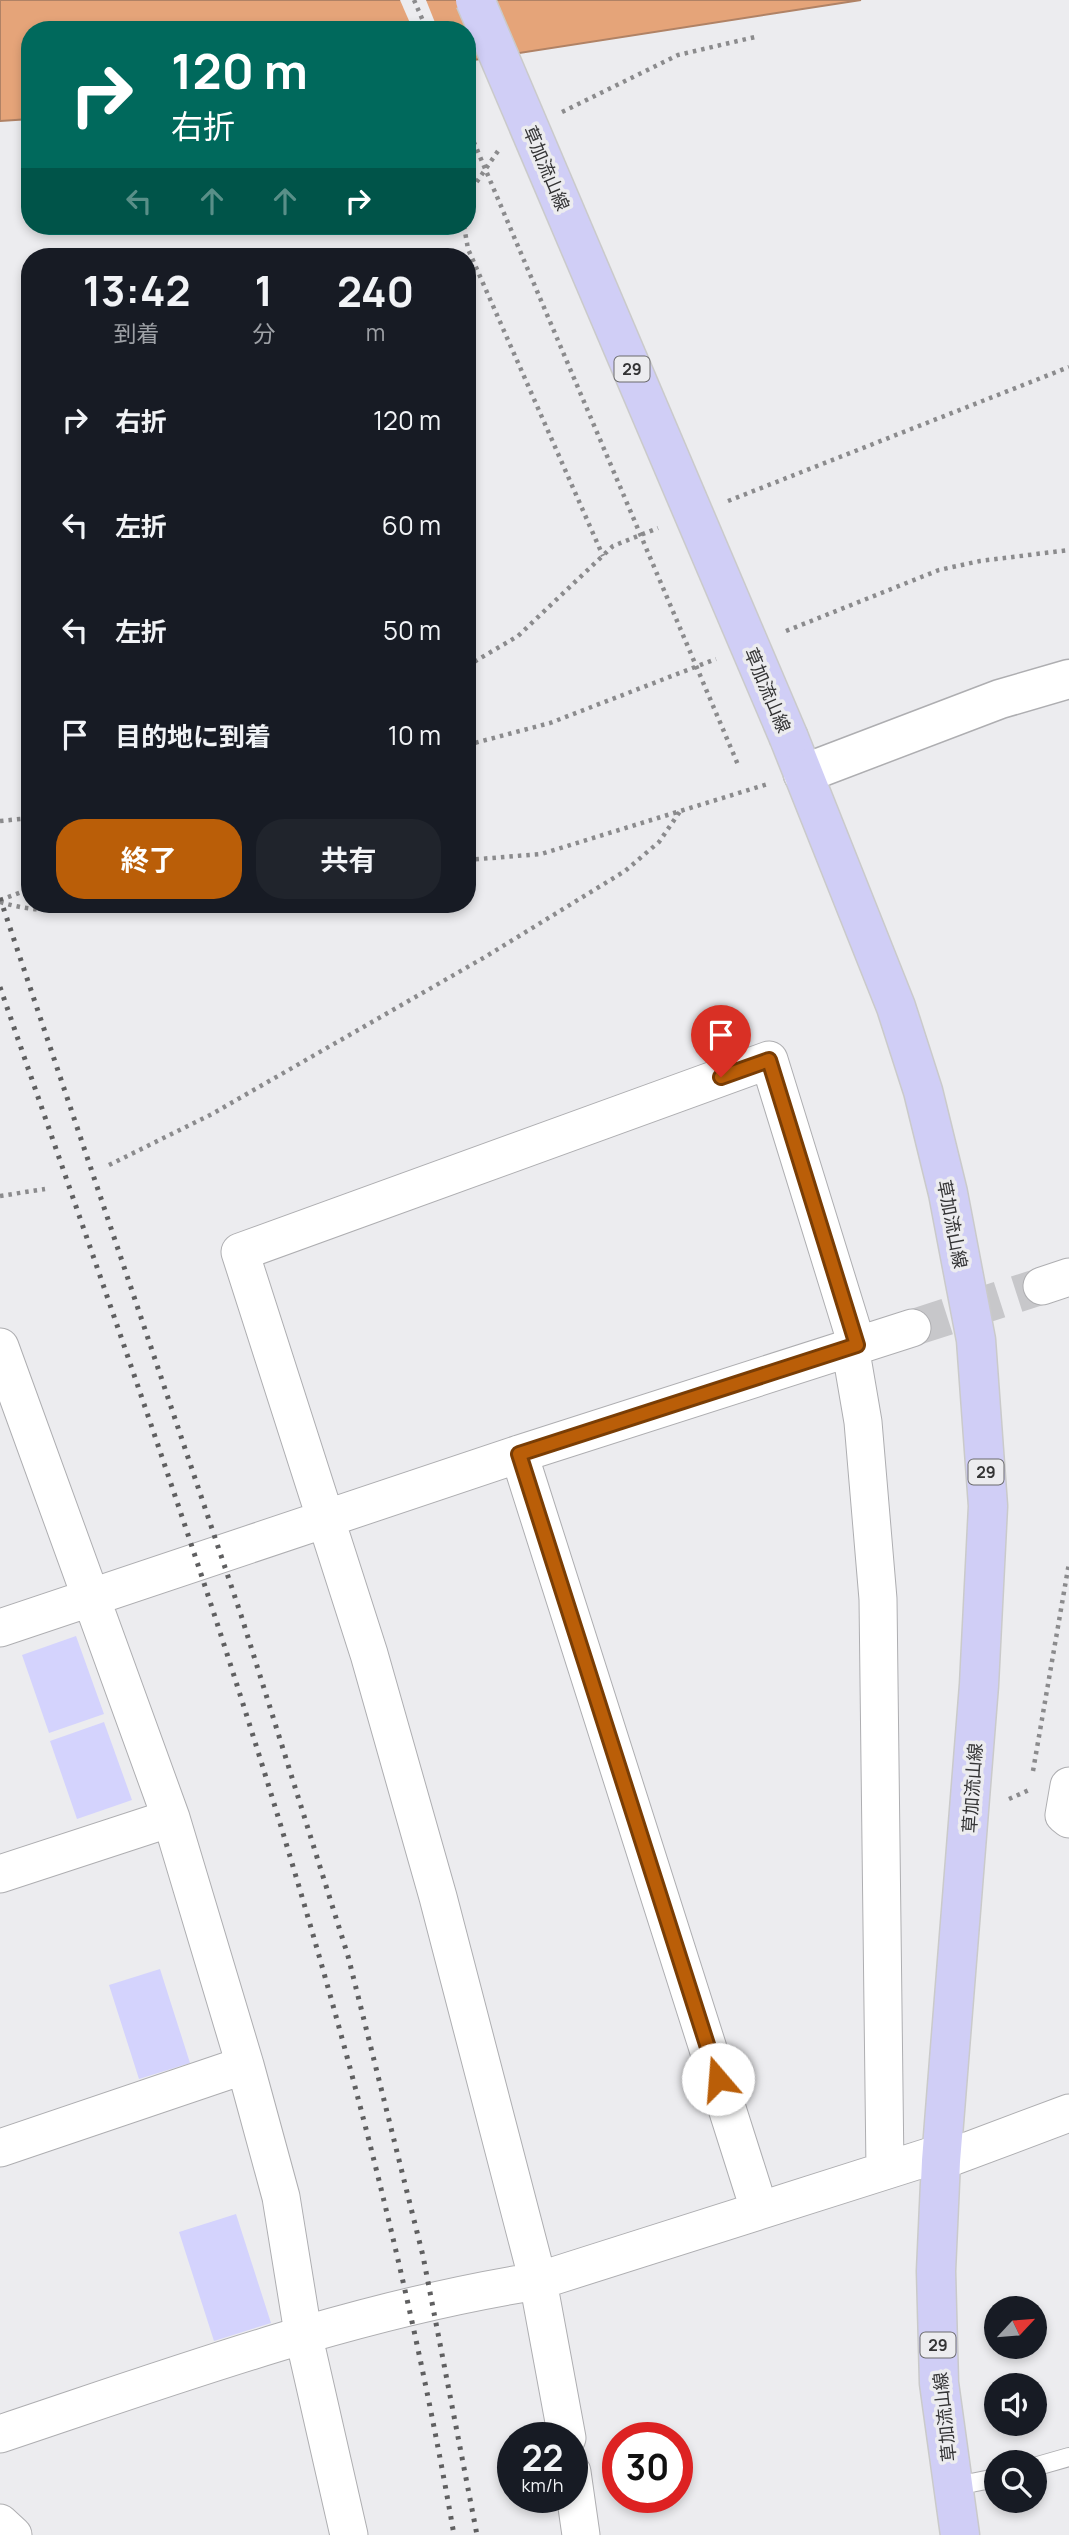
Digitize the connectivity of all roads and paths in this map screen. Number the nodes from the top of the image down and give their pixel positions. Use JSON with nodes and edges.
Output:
{"nodes":[{"id":1,"x":414,"y":0,"type":"edge"},
{"id":2,"x":475,"y":0,"type":"edge"},
{"id":3,"x":423,"y":21,"type":"edge"},
{"id":4,"x":755,"y":37,"type":"dead end"},
{"id":5,"x":554,"y":117,"type":"dead end"},
{"id":6,"x":476,"y":146,"type":"edge"},
{"id":7,"x":499,"y":149,"type":"dead end"},
{"id":8,"x":476,"y":183,"type":"edge"},
{"id":9,"x":476,"y":267,"type":"edge"},
{"id":10,"x":1069,"y":367,"type":"edge"},
{"id":11,"x":725,"y":502,"type":"dead end"},
{"id":12,"x":663,"y":526,"type":"dead end"},
{"id":13,"x":603,"y":556,"type":"junction"},
{"id":14,"x":476,"y":661,"type":"edge"},
{"id":15,"x":1069,"y":679,"type":"edge"},
{"id":16,"x":739,"y":767,"type":"dead end"},
{"id":17,"x":803,"y":774,"type":"junction"},
{"id":18,"x":681,"y":810,"type":"junction"},
{"id":19,"x":21,"y":819,"type":"edge"},
{"id":20,"x":0,"y":821,"type":"edge"},
{"id":21,"x":476,"y":859,"type":"edge"},
{"id":22,"x":21,"y":893,"type":"edge"},
{"id":23,"x":0,"y":901,"type":"edge"},
{"id":24,"x":21,"y":909,"type":"edge"},
{"id":25,"x":109,"y":1165,"type":"dead end"},
{"id":26,"x":44,"y":1189,"type":"dead end"},
{"id":27,"x":0,"y":1196,"type":"edge"},
{"id":28,"x":912,"y":1328,"type":"tunnel mouth"},
{"id":29,"x":854,"y":1345,"type":"junction"},
{"id":30,"x":0,"y":1347,"type":"edge"},
{"id":31,"x":519,"y":1454,"type":"junction"},
{"id":32,"x":325,"y":1518,"type":"junction"},
{"id":33,"x":1069,"y":1563,"type":"edge"},
{"id":34,"x":89,"y":1598,"type":"junction"},
{"id":35,"x":0,"y":1628,"type":"edge"},
{"id":36,"x":1069,"y":1786,"type":"edge"},
{"id":37,"x":1005,"y":1801,"type":"dead end"},
{"id":38,"x":170,"y":1818,"type":"junction"},
{"id":39,"x":1069,"y":1819,"type":"edge"},
{"id":40,"x":0,"y":1874,"type":"edge"},
{"id":41,"x":245,"y":2065,"type":"junction"},
{"id":42,"x":1069,"y":2113,"type":"edge"},
{"id":43,"x":0,"y":2148,"type":"edge"},
{"id":44,"x":941,"y":2157,"type":"junction"},
{"id":45,"x":886,"y":2170,"type":"junction"},
{"id":46,"x":759,"y":2210,"type":"junction"},
{"id":47,"x":538,"y":2281,"type":"junction"},
{"id":48,"x":303,"y":2333,"type":"junction"},
{"id":49,"x":564,"y":2422,"type":"edge"},
{"id":50,"x":0,"y":2434,"type":"edge"},
{"id":51,"x":1069,"y":2457,"type":"edge"},
{"id":52,"x":1047,"y":2463,"type":"edge"},
{"id":53,"x":984,"y":2480,"type":"edge"},
{"id":54,"x":951,"y":2487,"type":"junction"},
{"id":55,"x":578,"y":2513,"type":"edge"},
{"id":56,"x":0,"y":2523,"type":"edge"},
{"id":57,"x":13,"y":2535,"type":"edge"},
{"id":58,"x":349,"y":2535,"type":"edge"},
{"id":59,"x":581,"y":2535,"type":"edge"},
{"id":60,"x":960,"y":2535,"type":"edge"}],
"edges":[{"from":1,"to":3,"type":"path"},
{"from":2,"to":17,"type":"main road","name":"草加流山線","number":"29","bridge":true},
{"from":4,"to":5,"type":"path"},
{"from":6,"to":16,"type":"path","bridge":true},
{"from":7,"to":8,"type":"path"},
{"from":9,"to":13,"type":"path"},
{"from":10,"to":11,"type":"path"},
{"from":12,"to":13,"type":"path"},
{"from":13,"to":14,"type":"path"},
{"from":15,"to":17,"type":"street"},
{"from":17,"to":18,"type":"path"},
{"from":17,"to":44,"type":"main road","name":"草加流山線","number":"29"},
{"from":18,"to":21,"type":"path"},
{"from":18,"to":25,"type":"path"},
{"from":19,"to":20,"type":"path"},
{"from":22,"to":23,"type":"path"},
{"from":23,"to":24,"type":"path"},
{"from":26,"to":27,"type":"path"},
{"from":28,"to":29,"type":"street"},
{"from":29,"to":31,"type":"street"},
{"from":29,"to":32,"type":"street"},
{"from":29,"to":45,"type":"street"},
{"from":30,"to":34,"type":"street"},
{"from":31,"to":32,"type":"street"},
{"from":31,"to":46,"type":"street"},
{"from":32,"to":34,"type":"street"},
{"from":32,"to":47,"type":"street"},
{"from":33,"to":37,"type":"path"},
{"from":34,"to":35,"type":"street"},
{"from":34,"to":38,"type":"street"},
{"from":36,"to":39,"type":"street"},
{"from":38,"to":40,"type":"street"},
{"from":38,"to":41,"type":"street"},
{"from":41,"to":43,"type":"street"},
{"from":41,"to":48,"type":"street"},
{"from":42,"to":44,"type":"street"},
{"from":44,"to":45,"type":"street"},
{"from":44,"to":54,"type":"main road","name":"草加流山線","number":"29"},
{"from":45,"to":46,"type":"street"},
{"from":46,"to":47,"type":"street"},
{"from":47,"to":48,"type":"street"},
{"from":47,"to":49,"type":"street"},
{"from":48,"to":50,"type":"street"},
{"from":48,"to":58,"type":"street"},
{"from":51,"to":52,"type":"lane"},
{"from":53,"to":54,"type":"lane"},
{"from":54,"to":60,"type":"main road","name":"草加流山線","number":"29"},
{"from":55,"to":59,"type":"street"},
{"from":56,"to":57,"type":"street"}]}
